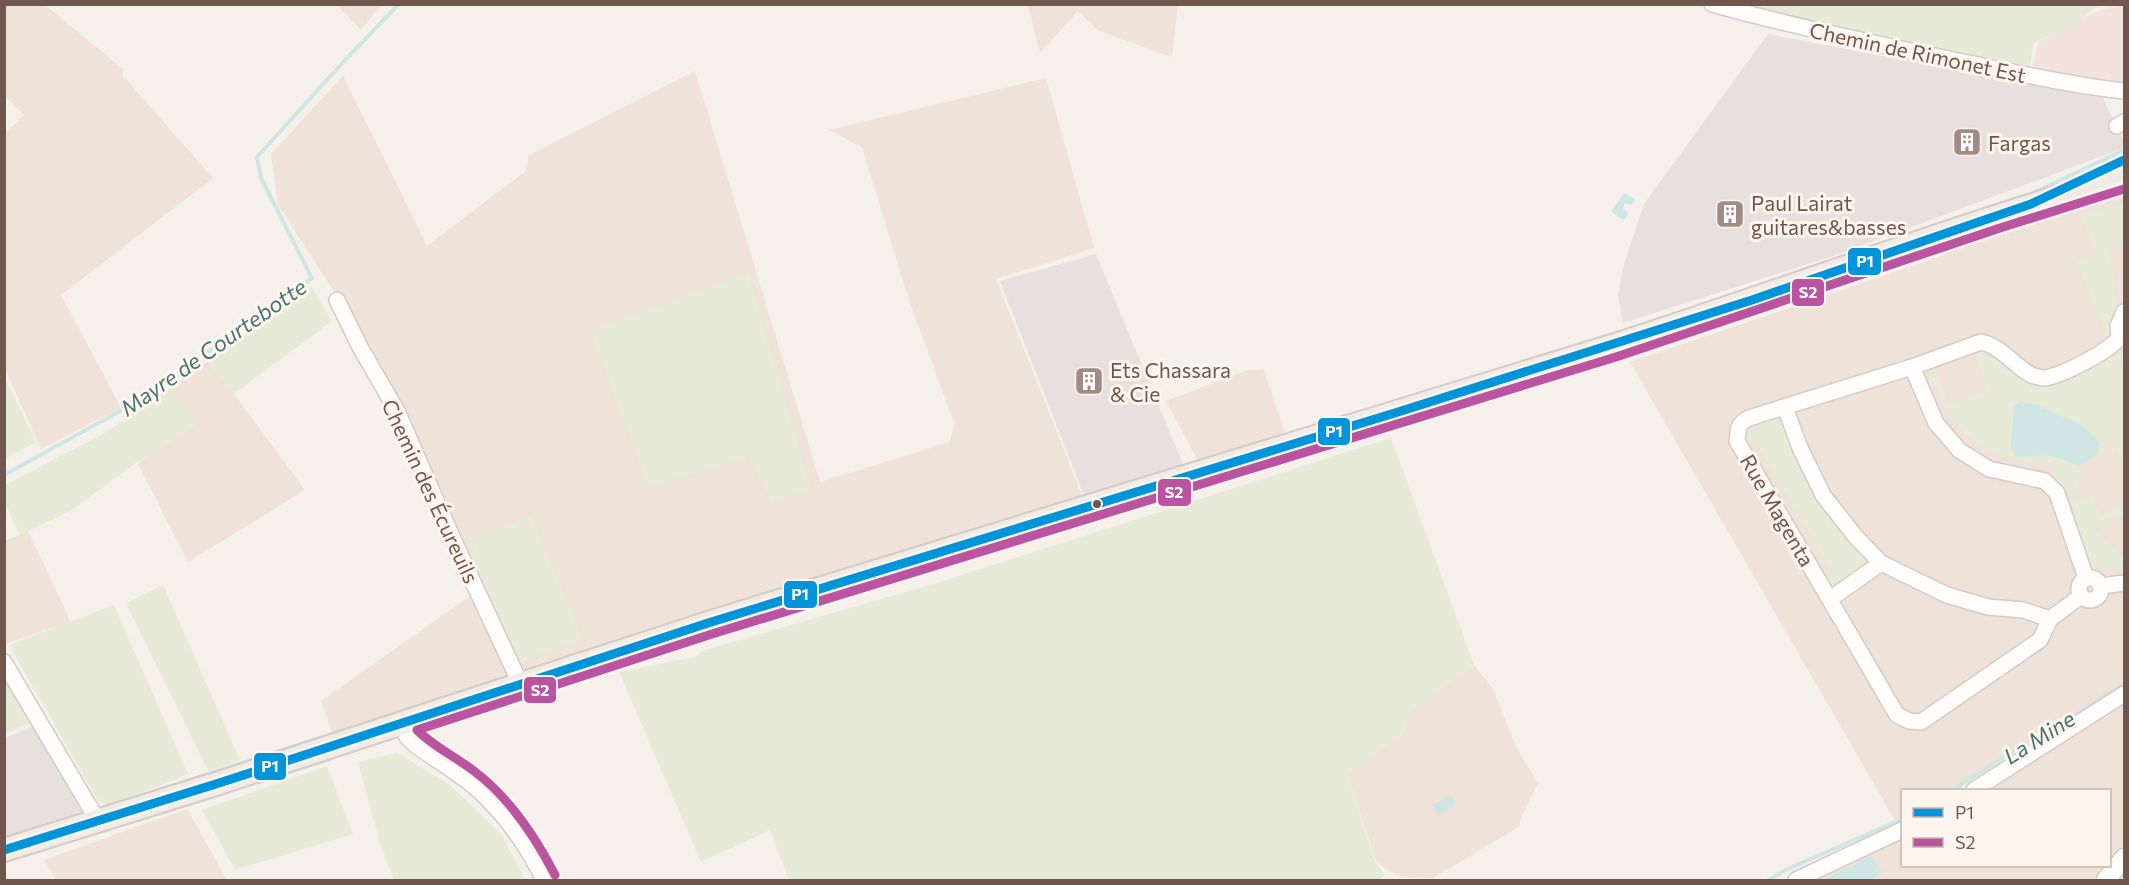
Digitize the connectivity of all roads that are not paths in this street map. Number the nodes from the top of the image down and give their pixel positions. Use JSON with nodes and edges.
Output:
{"nodes":[{"id":1,"x":1712,"y":4,"type":"edge"},
{"id":2,"x":2124,"y":91,"type":"edge"},
{"id":3,"x":2124,"y":160,"type":"edge"},
{"id":4,"x":2124,"y":177,"type":"edge"},
{"id":5,"x":2031,"y":204,"type":"junction"},
{"id":6,"x":337,"y":300,"type":"dead end"},
{"id":7,"x":2124,"y":312,"type":"edge"},
{"id":8,"x":2119,"y":338,"type":"junction"},
{"id":9,"x":2124,"y":354,"type":"edge"},
{"id":10,"x":1912,"y":367,"type":"junction"},
{"id":11,"x":1785,"y":407,"type":"junction"},
{"id":12,"x":1881,"y":563,"type":"junction"},
{"id":13,"x":2086,"y":578,"type":"junction"},
{"id":14,"x":2124,"y":582,"type":"edge"},
{"id":15,"x":2101,"y":586,"type":"junction"},
{"id":16,"x":2081,"y":596,"type":"junction"},
{"id":17,"x":1830,"y":598,"type":"junction"},
{"id":18,"x":2050,"y":619,"type":"junction"},
{"id":19,"x":4,"y":662,"type":"edge"},
{"id":20,"x":520,"y":683,"type":"junction"},
{"id":21,"x":2124,"y":694,"type":"edge"},
{"id":22,"x":401,"y":723,"type":"junction"},
{"id":23,"x":1976,"y":789,"type":"edge"},
{"id":24,"x":98,"y":821,"type":"junction"},
{"id":25,"x":1901,"y":830,"type":"edge"},
{"id":26,"x":4,"y":850,"type":"edge"},
{"id":27,"x":2124,"y":858,"type":"edge"},
{"id":28,"x":544,"y":880,"type":"edge"},
{"id":29,"x":1796,"y":880,"type":"edge"},
{"id":30,"x":2106,"y":880,"type":"edge"}],
"edges":[{"from":1,"to":2,"type":"street","name":"Chemin de Rimonet Est"},
{"from":3,"to":5,"type":"main road"},
{"from":4,"to":5,"type":"main road"},
{"from":5,"to":20,"type":"main road"},
{"from":6,"to":20,"type":"street","name":"Chemin des Écureuils"},
{"from":7,"to":8,"type":"street"},
{"from":8,"to":9,"type":"street"},
{"from":8,"to":10,"type":"street","name":"Rue Magenta"},
{"from":10,"to":11,"type":"street","name":"Rue Magenta"},
{"from":10,"to":13,"type":"street"},
{"from":11,"to":12,"type":"street"},
{"from":11,"to":17,"type":"street","name":"Rue Magenta"},
{"from":12,"to":17,"type":"street"},
{"from":12,"to":18,"type":"street"},
{"from":13,"to":15,"type":"street"},
{"from":13,"to":16,"type":"street"},
{"from":14,"to":15,"type":"street"},
{"from":15,"to":16,"type":"street"},
{"from":16,"to":18,"type":"street","name":"Rue Magenta"},
{"from":17,"to":18,"type":"street","name":"Rue Magenta"},
{"from":19,"to":24,"type":"street"},
{"from":20,"to":22,"type":"main road"},
{"from":21,"to":23,"type":"street"},
{"from":22,"to":24,"type":"main road"},
{"from":22,"to":28,"type":"street"},
{"from":24,"to":26,"type":"main road"},
{"from":25,"to":29,"type":"street"},
{"from":27,"to":30,"type":"street"}]}
